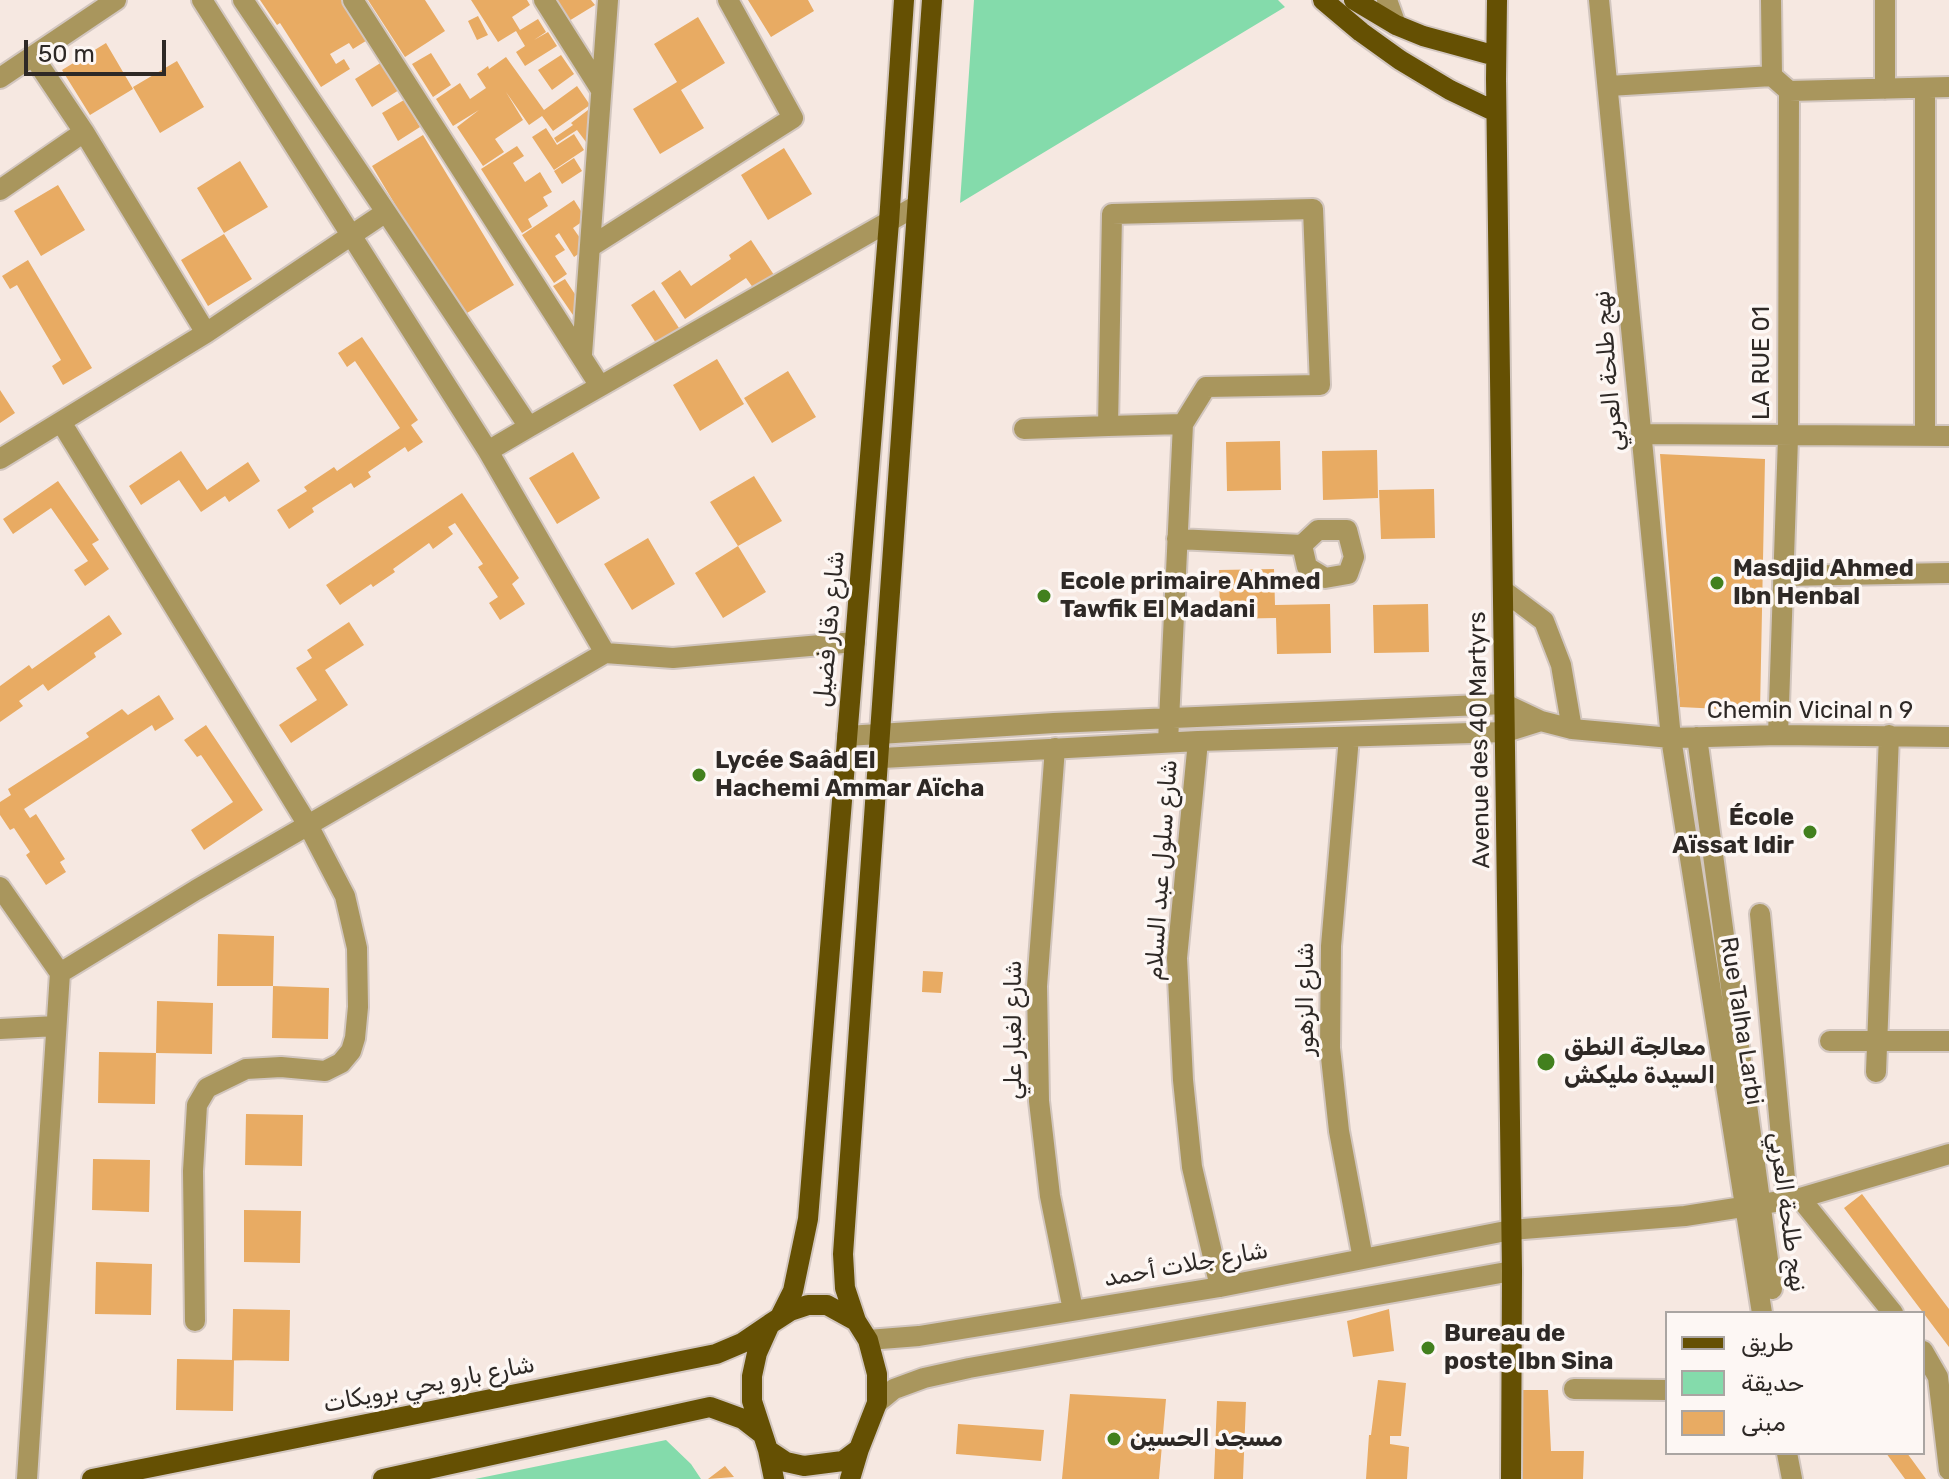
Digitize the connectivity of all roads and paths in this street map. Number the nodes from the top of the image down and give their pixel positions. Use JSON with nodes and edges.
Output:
{"nodes":[{"id":1,"x":116,"y":0,"type":"edge"},
{"id":2,"x":202,"y":0,"type":"edge"},
{"id":3,"x":243,"y":0,"type":"edge"},
{"id":4,"x":353,"y":0,"type":"edge"},
{"id":5,"x":544,"y":0,"type":"edge"},
{"id":6,"x":627,"y":0,"type":"edge"},
{"id":7,"x":728,"y":0,"type":"edge"},
{"id":8,"x":904,"y":0,"type":"edge"},
{"id":9,"x":932,"y":0,"type":"edge"},
{"id":10,"x":1323,"y":0,"type":"edge"},
{"id":11,"x":1354,"y":0,"type":"edge"},
{"id":12,"x":1387,"y":0,"type":"edge"},
{"id":13,"x":1497,"y":0,"type":"edge"},
{"id":14,"x":1599,"y":0,"type":"edge"},
{"id":15,"x":1771,"y":0,"type":"edge"},
{"id":16,"x":1885,"y":0,"type":"edge"},
{"id":17,"x":608,"y":6,"type":"edge"},
{"id":18,"x":1396,"y":25,"type":"junction"},
{"id":19,"x":33,"y":56,"type":"junction"},
{"id":20,"x":1496,"y":56,"type":"junction"},
{"id":21,"x":1772,"y":76,"type":"junction"},
{"id":22,"x":0,"y":78,"type":"edge"},
{"id":23,"x":1609,"y":86,"type":"junction"},
{"id":24,"x":1949,"y":87,"type":"edge"},
{"id":25,"x":1925,"y":88,"type":"junction"},
{"id":26,"x":1885,"y":89,"type":"junction"},
{"id":27,"x":601,"y":90,"type":"junction"},
{"id":28,"x":1789,"y":91,"type":"junction"},
{"id":29,"x":1496,"y":112,"type":"junction"},
{"id":30,"x":84,"y":132,"type":"junction"},
{"id":31,"x":0,"y":190,"type":"edge"},
{"id":32,"x":916,"y":206,"type":"junction"},
{"id":33,"x":386,"y":212,"type":"junction"},
{"id":34,"x":889,"y":222,"type":"junction"},
{"id":35,"x":350,"y":237,"type":"junction"},
{"id":36,"x":590,"y":247,"type":"junction"},
{"id":37,"x":206,"y":333,"type":"junction"},
{"id":38,"x":582,"y":354,"type":"junction"},
{"id":39,"x":600,"y":386,"type":"junction"},
{"id":40,"x":61,"y":422,"type":"junction"},
{"id":41,"x":1183,"y":424,"type":"junction"},
{"id":42,"x":1108,"y":426,"type":"junction"},
{"id":43,"x":529,"y":427,"type":"junction"},
{"id":44,"x":1024,"y":429,"type":"dead end"},
{"id":45,"x":1641,"y":434,"type":"junction"},
{"id":46,"x":1788,"y":435,"type":"junction"},
{"id":47,"x":1925,"y":436,"type":"junction"},
{"id":48,"x":1949,"y":436,"type":"edge"},
{"id":49,"x":488,"y":451,"type":"junction"},
{"id":50,"x":0,"y":459,"type":"edge"},
{"id":51,"x":1177,"y":539,"type":"junction"},
{"id":52,"x":1302,"y":545,"type":"dead end"},
{"id":53,"x":1949,"y":573,"type":"edge"},
{"id":54,"x":1783,"y":576,"type":"junction"},
{"id":55,"x":1504,"y":591,"type":"junction"},
{"id":56,"x":855,"y":642,"type":"junction"},
{"id":57,"x":605,"y":653,"type":"junction"},
{"id":58,"x":1505,"y":704,"type":"junction"},
{"id":59,"x":1169,"y":718,"type":"junction"},
{"id":60,"x":1541,"y":721,"type":"junction"},
{"id":61,"x":1572,"y":729,"type":"junction"},
{"id":62,"x":1506,"y":732,"type":"junction"},
{"id":63,"x":881,"y":734,"type":"junction"},
{"id":64,"x":1778,"y":735,"type":"junction"},
{"id":65,"x":1889,"y":735,"type":"junction"},
{"id":66,"x":847,"y":736,"type":"junction"},
{"id":67,"x":1349,"y":737,"type":"junction"},
{"id":68,"x":1697,"y":737,"type":"junction"},
{"id":69,"x":1949,"y":737,"type":"edge"},
{"id":70,"x":1671,"y":738,"type":"junction"},
{"id":71,"x":1198,"y":741,"type":"junction"},
{"id":72,"x":1168,"y":742,"type":"junction"},
{"id":73,"x":1055,"y":748,"type":"junction"},
{"id":74,"x":879,"y":759,"type":"junction"},
{"id":75,"x":845,"y":760,"type":"junction"},
{"id":76,"x":308,"y":825,"type":"junction"},
{"id":77,"x":0,"y":887,"type":"edge"},
{"id":78,"x":1760,"y":914,"type":"dead end"},
{"id":79,"x":60,"y":973,"type":"junction"},
{"id":80,"x":56,"y":1026,"type":"junction"},
{"id":81,"x":0,"y":1029,"type":"edge"},
{"id":82,"x":1830,"y":1041,"type":"dead end"},
{"id":83,"x":1877,"y":1041,"type":"junction"},
{"id":84,"x":1949,"y":1041,"type":"edge"},
{"id":85,"x":1876,"y":1072,"type":"dead end"},
{"id":86,"x":1949,"y":1154,"type":"edge"},
{"id":87,"x":1794,"y":1199,"type":"junction"},
{"id":88,"x":1751,"y":1205,"type":"junction"},
{"id":89,"x":1511,"y":1230,"type":"junction"},
{"id":90,"x":1363,"y":1259,"type":"junction"},
{"id":91,"x":1512,"y":1271,"type":"junction"},
{"id":92,"x":1220,"y":1287,"type":"junction"},
{"id":93,"x":1073,"y":1310,"type":"junction"},
{"id":94,"x":1762,"y":1311,"type":"edge"},
{"id":95,"x":1775,"y":1311,"type":"edge"},
{"id":96,"x":1891,"y":1311,"type":"edge"},
{"id":97,"x":195,"y":1321,"type":"dead end"},
{"id":98,"x":775,"y":1321,"type":"junction"},
{"id":99,"x":856,"y":1321,"type":"junction"},
{"id":100,"x":868,"y":1340,"type":"junction"},
{"id":101,"x":1925,"y":1354,"type":"edge"},
{"id":102,"x":1574,"y":1389,"type":"dead end"},
{"id":103,"x":1665,"y":1390,"type":"edge"},
{"id":104,"x":877,"y":1403,"type":"junction"},
{"id":105,"x":1947,"y":1420,"type":"edge"},
{"id":106,"x":765,"y":1441,"type":"junction"},
{"id":107,"x":859,"y":1449,"type":"junction"},
{"id":108,"x":1787,"y":1455,"type":"edge"},
{"id":109,"x":1797,"y":1455,"type":"edge"},
{"id":110,"x":1949,"y":1470,"type":"edge"},
{"id":111,"x":27,"y":1479,"type":"edge"},
{"id":112,"x":92,"y":1479,"type":"edge"},
{"id":113,"x":383,"y":1479,"type":"edge"},
{"id":114,"x":774,"y":1479,"type":"edge"},
{"id":115,"x":850,"y":1479,"type":"edge"},
{"id":116,"x":1511,"y":1479,"type":"edge"},
{"id":117,"x":1792,"y":1479,"type":"edge"},
{"id":118,"x":1801,"y":1479,"type":"edge"}],
"edges":[{"from":1,"to":19,"type":"street"},
{"from":2,"to":35,"type":"street"},
{"from":3,"to":33,"type":"street"},
{"from":4,"to":38,"type":"street"},
{"from":5,"to":27,"type":"street"},
{"from":6,"to":17,"type":"street"},
{"from":7,"to":36,"type":"street"},
{"from":8,"to":34,"type":"main road","name":"شارع دقار فضيل"},
{"from":9,"to":32,"type":"main road"},
{"from":10,"to":29,"type":"main road"},
{"from":11,"to":18,"type":"main road"},
{"from":12,"to":18,"type":"street"},
{"from":13,"to":20,"type":"main road","name":"Avenue des 40 Martyrs"},
{"from":14,"to":23,"type":"street","name":"نهج طلحة العربي"},
{"from":15,"to":21,"type":"street"},
{"from":16,"to":26,"type":"street"},
{"from":17,"to":27,"type":"street"},
{"from":18,"to":20,"type":"main road"},
{"from":19,"to":22,"type":"street"},
{"from":19,"to":30,"type":"street"},
{"from":20,"to":29,"type":"main road","name":"Avenue des 40 Martyrs"},
{"from":21,"to":23,"type":"street"},
{"from":21,"to":28,"type":"street"},
{"from":23,"to":45,"type":"street","name":"نهج طلحة العربي"},
{"from":24,"to":25,"type":"street"},
{"from":25,"to":26,"type":"street"},
{"from":25,"to":47,"type":"street"},
{"from":26,"to":28,"type":"street"},
{"from":27,"to":36,"type":"street"},
{"from":28,"to":46,"type":"street","name":"LA RUE 01"},
{"from":29,"to":55,"type":"main road","name":"Avenue des 40 Martyrs"},
{"from":30,"to":31,"type":"street"},
{"from":30,"to":37,"type":"street"},
{"from":32,"to":34,"type":"street"},
{"from":32,"to":63,"type":"main road"},
{"from":33,"to":35,"type":"street"},
{"from":33,"to":43,"type":"street"},
{"from":34,"to":39,"type":"street"},
{"from":34,"to":56,"type":"main road","name":"شارع دقار فضيل"},
{"from":35,"to":37,"type":"street"},
{"from":35,"to":49,"type":"street"},
{"from":36,"to":38,"type":"street"},
{"from":37,"to":40,"type":"street"},
{"from":38,"to":39,"type":"street"},
{"from":39,"to":43,"type":"street"},
{"from":40,"to":50,"type":"street"},
{"from":40,"to":76,"type":"street"},
{"from":41,"to":42,"type":"street"},
{"from":41,"to":42,"type":"street"},
{"from":41,"to":51,"type":"street"},
{"from":42,"to":44,"type":"street"},
{"from":43,"to":49,"type":"street"},
{"from":45,"to":46,"type":"street"},
{"from":45,"to":70,"type":"street","name":"نهج طلحة العربي"},
{"from":46,"to":47,"type":"street"},
{"from":46,"to":54,"type":"street","name":"LA RUE 01"},
{"from":47,"to":48,"type":"street"},
{"from":49,"to":57,"type":"street"},
{"from":51,"to":52,"type":"street"},
{"from":51,"to":59,"type":"street"},
{"from":53,"to":54,"type":"street"},
{"from":54,"to":64,"type":"street","name":"LA RUE 01"},
{"from":55,"to":58,"type":"main road","name":"Avenue des 40 Martyrs"},
{"from":55,"to":61,"type":"street"},
{"from":56,"to":57,"type":"street"},
{"from":56,"to":66,"type":"main road","name":"شارع دقار فضيل"},
{"from":57,"to":76,"type":"street"},
{"from":58,"to":59,"type":"street"},
{"from":58,"to":60,"type":"street","name":"Chemin Vicinal n 9"},
{"from":58,"to":62,"type":"main road","name":"Avenue des 40 Martyrs"},
{"from":59,"to":63,"type":"street"},
{"from":59,"to":72,"type":"street"},
{"from":60,"to":61,"type":"street","name":"Chemin Vicinal n 9"},
{"from":60,"to":62,"type":"street"},
{"from":61,"to":70,"type":"street","name":"Chemin Vicinal n 9"},
{"from":62,"to":67,"type":"street"},
{"from":62,"to":89,"type":"main road","name":"Avenue des 40 Martyrs"},
{"from":63,"to":66,"type":"street"},
{"from":63,"to":74,"type":"main road"},
{"from":64,"to":65,"type":"street","name":"Chemin Vicinal n 9"},
{"from":64,"to":68,"type":"street","name":"Chemin Vicinal n 9"},
{"from":65,"to":69,"type":"street","name":"Chemin Vicinal n 9"},
{"from":65,"to":83,"type":"street"},
{"from":66,"to":75,"type":"main road","name":"شارع دقار فضيل"},
{"from":67,"to":71,"type":"street"},
{"from":67,"to":90,"type":"street","name":"شارع الزهور"},
{"from":68,"to":70,"type":"street","name":"Chemin Vicinal n 9"},
{"from":68,"to":88,"type":"street","name":"نهج طلحة العربي"},
{"from":70,"to":88,"type":"street","name":"Rue Talha Larbi"},
{"from":71,"to":72,"type":"street"},
{"from":71,"to":92,"type":"street","name":"شارع سلول عبد السلام"},
{"from":72,"to":73,"type":"street"},
{"from":73,"to":74,"type":"street"},
{"from":73,"to":93,"type":"street","name":"شارع لغبار علي"},
{"from":74,"to":75,"type":"street"},
{"from":74,"to":99,"type":"main road"},
{"from":75,"to":98,"type":"main road","name":"شارع دقار فضيل"},
{"from":76,"to":79,"type":"street"},
{"from":76,"to":97,"type":"street"},
{"from":77,"to":79,"type":"street"},
{"from":78,"to":87,"type":"street"},
{"from":79,"to":80,"type":"street"},
{"from":80,"to":81,"type":"street"},
{"from":80,"to":111,"type":"street"},
{"from":82,"to":83,"type":"street"},
{"from":83,"to":84,"type":"street"},
{"from":83,"to":85,"type":"street"},
{"from":86,"to":87,"type":"street","name":"شارع جلات أحمد"},
{"from":87,"to":88,"type":"street","name":"شارع جلات أحمد"},
{"from":87,"to":96,"type":"street"},
{"from":88,"to":89,"type":"street","name":"شارع جلات أحمد"},
{"from":88,"to":94,"type":"street","name":"Rue Talha Larbi"},
{"from":88,"to":95,"type":"street","name":"نهج طلحة العربي"},
{"from":89,"to":90,"type":"street","name":"شارع جلات أحمد"},
{"from":89,"to":91,"type":"main road","name":"Avenue des 40 Martyrs"},
{"from":90,"to":92,"type":"street","name":"شارع جلات أحمد"},
{"from":91,"to":104,"type":"street"},
{"from":91,"to":116,"type":"main road","name":"Avenue des 40 Martyrs"},
{"from":92,"to":93,"type":"street","name":"شارع جلات أحمد"},
{"from":93,"to":100,"type":"street","name":"شارع جلات أحمد"},
{"from":98,"to":99,"type":"main road"},
{"from":98,"to":106,"type":"main road"},
{"from":98,"to":112,"type":"main road","name":"شارع بارو يحي برويكات"},
{"from":99,"to":100,"type":"main road"},
{"from":100,"to":104,"type":"main road"},
{"from":101,"to":105,"type":"street"},
{"from":102,"to":103,"type":"street"},
{"from":104,"to":107,"type":"main road"},
{"from":105,"to":110,"type":"street"},
{"from":106,"to":107,"type":"main road"},
{"from":106,"to":113,"type":"main road"},
{"from":106,"to":114,"type":"main road"},
{"from":107,"to":115,"type":"main road"},
{"from":108,"to":117,"type":"street"},
{"from":109,"to":118,"type":"street"}]}
